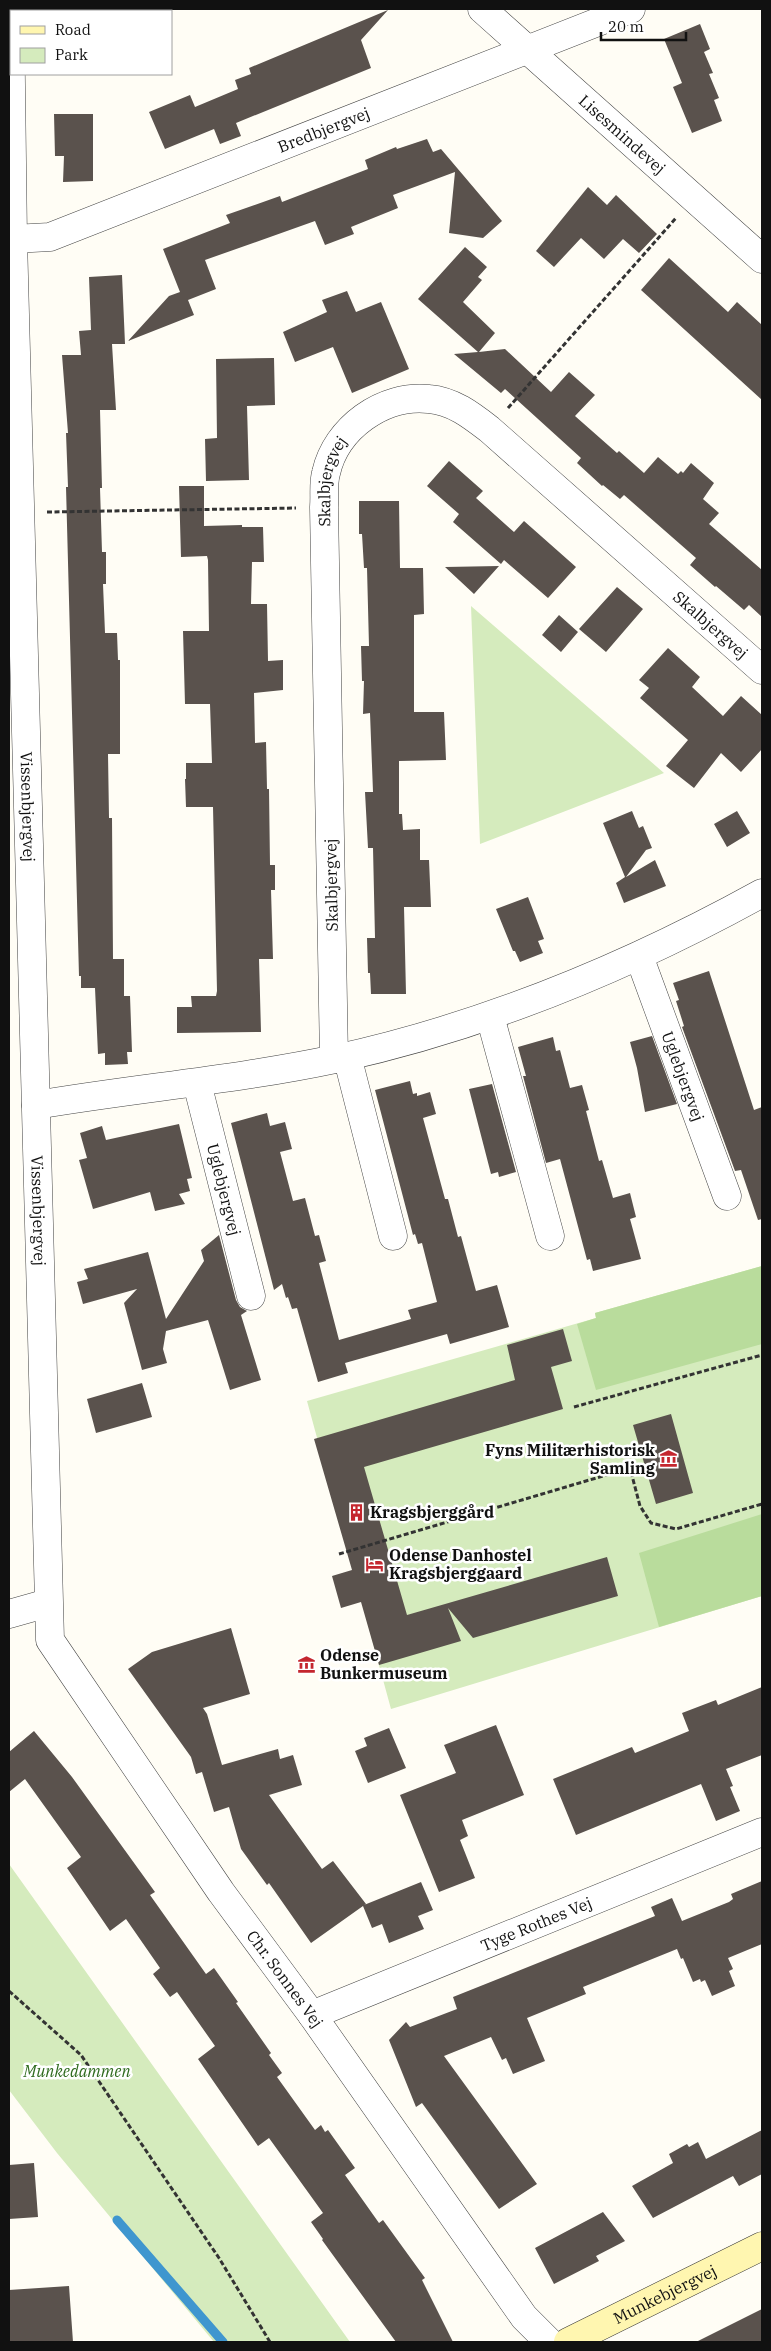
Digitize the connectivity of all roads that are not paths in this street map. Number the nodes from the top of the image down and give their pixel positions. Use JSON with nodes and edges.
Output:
{"nodes":[{"id":1,"x":482,"y":9,"type":"edge"},
{"id":2,"x":631,"y":9,"type":"edge"},
{"id":3,"x":528,"y":50,"type":"junction"},
{"id":4,"x":11,"y":75,"type":"edge"},
{"id":5,"x":14,"y":239,"type":"junction"},
{"id":6,"x":762,"y":259,"type":"edge"},
{"id":7,"x":16,"y":608,"type":"edge"},
{"id":8,"x":762,"y":670,"type":"edge"},
{"id":9,"x":762,"y":893,"type":"edge"},
{"id":10,"x":639,"y":956,"type":"junction"},
{"id":11,"x":490,"y":1016,"type":"junction"},
{"id":12,"x":341,"y":1058,"type":"junction"},
{"id":13,"x":197,"y":1083,"type":"junction"},
{"id":14,"x":36,"y":1105,"type":"junction"},
{"id":15,"x":727,"y":1196,"type":"dead end"},
{"id":16,"x":392,"y":1236,"type":"dead end"},
{"id":17,"x":550,"y":1236,"type":"dead end"},
{"id":18,"x":251,"y":1296,"type":"dead end"},
{"id":19,"x":48,"y":1603,"type":"junction"},
{"id":20,"x":9,"y":1614,"type":"edge"},
{"id":21,"x":762,"y":1832,"type":"edge"},
{"id":22,"x":312,"y":2016,"type":"junction"},
{"id":23,"x":762,"y":2246,"type":"edge"},
{"id":24,"x":549,"y":2342,"type":"edge"},
{"id":25,"x":568,"y":2342,"type":"edge"}],
"edges":[{"from":1,"to":3,"type":"street","name":"Lisesmindevej"},
{"from":2,"to":3,"type":"street","name":"Bredbjergvej"},
{"from":3,"to":5,"type":"street","name":"Bredbjergvej"},
{"from":3,"to":6,"type":"street","name":"Lisesmindevej"},
{"from":4,"to":5,"type":"street","name":"Vissenbjergvej"},
{"from":5,"to":7,"type":"street","name":"Vissenbjergvej"},
{"from":7,"to":14,"type":"street","name":"Vissenbjergvej"},
{"from":8,"to":12,"type":"street","name":"Skalbjergvej"},
{"from":9,"to":10,"type":"street"},
{"from":10,"to":11,"type":"street"},
{"from":10,"to":15,"type":"street","name":"Uglebjergvej"},
{"from":11,"to":12,"type":"street"},
{"from":11,"to":17,"type":"street"},
{"from":12,"to":13,"type":"street"},
{"from":12,"to":16,"type":"street"},
{"from":13,"to":14,"type":"street"},
{"from":13,"to":18,"type":"street","name":"Uglebjergvej"},
{"from":14,"to":19,"type":"street","name":"Vissenbjergvej"},
{"from":19,"to":20,"type":"street"},
{"from":19,"to":22,"type":"street","name":"Chr. Sonnes Vej"},
{"from":21,"to":22,"type":"street","name":"Tyge Rothes Vej"},
{"from":22,"to":24,"type":"street","name":"Chr. Sonnes Vej"},
{"from":23,"to":25,"type":"street","name":"Munkebjergvej"}]}
